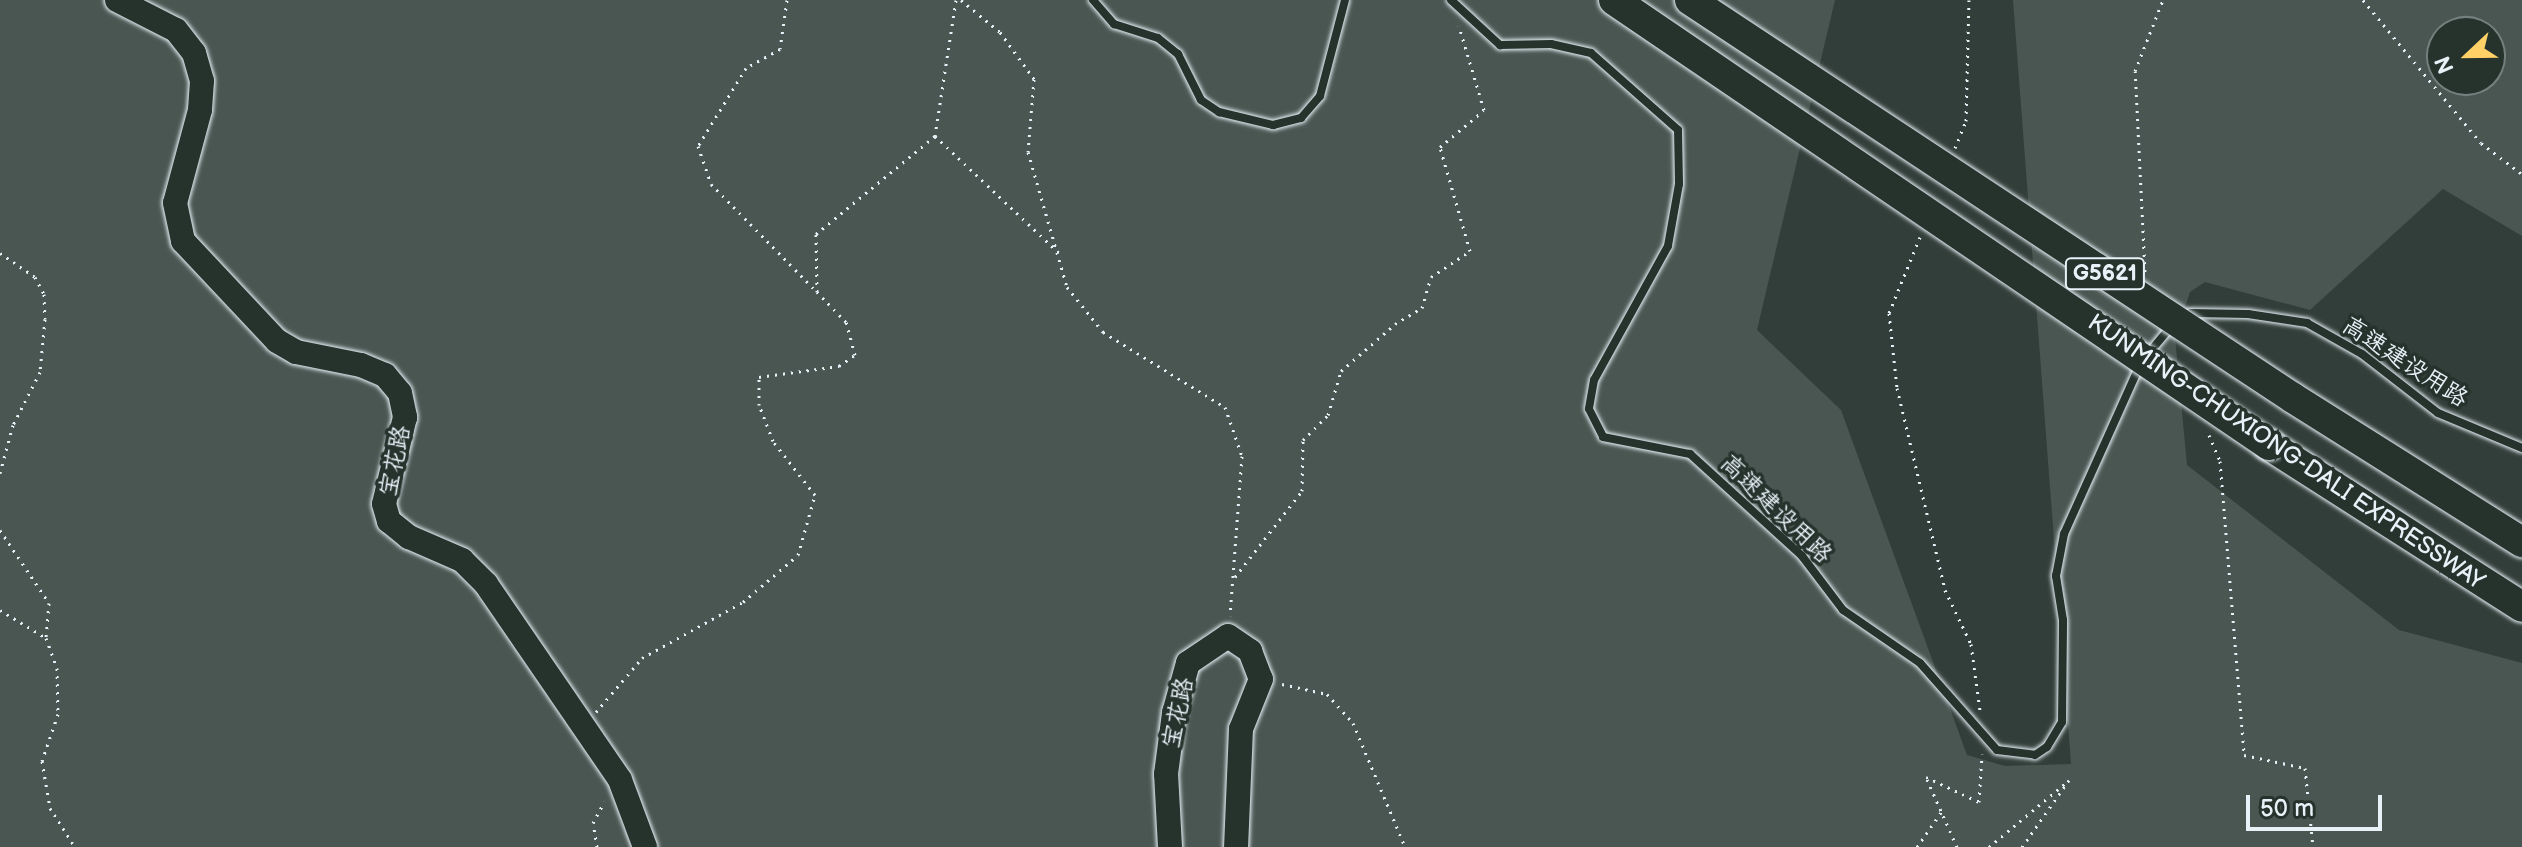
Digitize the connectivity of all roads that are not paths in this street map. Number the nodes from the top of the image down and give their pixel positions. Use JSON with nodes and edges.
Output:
{"nodes":[{"id":1,"x":117,"y":0,"type":"edge"},
{"id":2,"x":1093,"y":0,"type":"edge"},
{"id":3,"x":1345,"y":0,"type":"edge"},
{"id":4,"x":1614,"y":0,"type":"edge"},
{"id":5,"x":1690,"y":0,"type":"edge"},
{"id":6,"x":1451,"y":1,"type":"edge"},
{"id":7,"x":2522,"y":448,"type":"edge"},
{"id":8,"x":2522,"y":542,"type":"edge"},
{"id":9,"x":2512,"y":601,"type":"edge"},
{"id":10,"x":645,"y":847,"type":"edge"},
{"id":11,"x":1170,"y":847,"type":"edge"},
{"id":12,"x":1236,"y":847,"type":"edge"}],
"edges":[{"from":1,"to":10,"type":"main road","name":"宝花路"},
{"from":2,"to":3,"type":"lane"},
{"from":4,"to":9,"type":"highway","name":"KUNMING-CHUXIONG-DALI EXPRESSWAY","number":"G5621","bridge":true},
{"from":5,"to":8,"type":"highway","name":"KUNMING-CHUXIONG-DALI EXPRESSWAY","number":"G5621","bridge":true},
{"from":6,"to":7,"type":"lane","name":"高速建设用路"},
{"from":11,"to":12,"type":"main road","name":"宝花路"}]}
